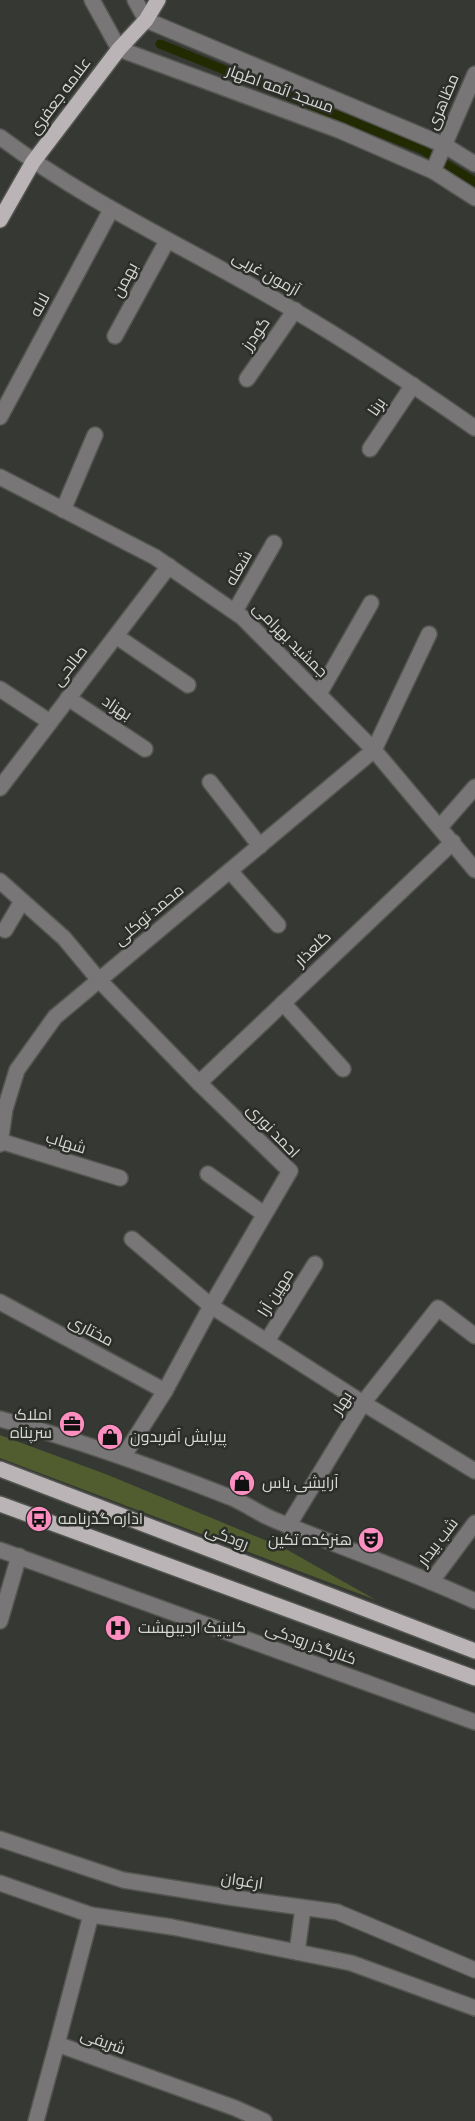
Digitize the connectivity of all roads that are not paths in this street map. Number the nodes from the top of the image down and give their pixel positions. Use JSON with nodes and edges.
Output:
{"nodes":[{"id":1,"x":92,"y":0,"type":"edge"},
{"id":2,"x":135,"y":0,"type":"edge"},
{"id":3,"x":158,"y":0,"type":"edge"},
{"id":4,"x":146,"y":20,"type":"junction"},
{"id":5,"x":119,"y":49,"type":"junction"},
{"id":6,"x":475,"y":74,"type":"edge"},
{"id":7,"x":0,"y":137,"type":"edge"},
{"id":8,"x":443,"y":146,"type":"junction"},
{"id":9,"x":33,"y":162,"type":"junction"},
{"id":10,"x":475,"y":164,"type":"edge"},
{"id":11,"x":433,"y":170,"type":"junction"},
{"id":12,"x":475,"y":198,"type":"edge"},
{"id":13,"x":111,"y":210,"type":"junction"},
{"id":14,"x":0,"y":220,"type":"edge"},
{"id":15,"x":167,"y":241,"type":"junction"},
{"id":16,"x":295,"y":310,"type":"junction"},
{"id":17,"x":115,"y":336,"type":"dead end"},
{"id":18,"x":247,"y":378,"type":"dead end"},
{"id":19,"x":413,"y":385,"type":"junction"},
{"id":20,"x":0,"y":417,"type":"edge"},
{"id":21,"x":475,"y":428,"type":"edge"},
{"id":22,"x":95,"y":435,"type":"dead end"},
{"id":23,"x":370,"y":450,"type":"dead end"},
{"id":24,"x":0,"y":477,"type":"edge"},
{"id":25,"x":63,"y":510,"type":"junction"},
{"id":26,"x":274,"y":543,"type":"dead end"},
{"id":27,"x":169,"y":566,"type":"junction"},
{"id":28,"x":371,"y":603,"type":"dead end"},
{"id":29,"x":235,"y":612,"type":"junction"},
{"id":30,"x":429,"y":634,"type":"dead end"},
{"id":31,"x":116,"y":636,"type":"junction"},
{"id":32,"x":188,"y":685,"type":"dead end"},
{"id":33,"x":0,"y":689,"type":"edge"},
{"id":34,"x":319,"y":694,"type":"junction"},
{"id":35,"x":68,"y":698,"type":"junction"},
{"id":36,"x":50,"y":722,"type":"junction"},
{"id":37,"x":146,"y":749,"type":"dead end"},
{"id":38,"x":374,"y":750,"type":"junction"},
{"id":39,"x":210,"y":782,"type":"dead end"},
{"id":40,"x":475,"y":787,"type":"edge"},
{"id":41,"x":0,"y":788,"type":"edge"},
{"id":42,"x":440,"y":827,"type":"junction"},
{"id":43,"x":453,"y":842,"type":"junction"},
{"id":44,"x":260,"y":846,"type":"junction"},
{"id":45,"x":475,"y":870,"type":"edge"},
{"id":46,"x":230,"y":871,"type":"junction"},
{"id":47,"x":0,"y":881,"type":"edge"},
{"id":48,"x":22,"y":901,"type":"junction"},
{"id":49,"x":278,"y":925,"type":"dead end"},
{"id":50,"x":5,"y":930,"type":"dead end"},
{"id":51,"x":99,"y":980,"type":"junction"},
{"id":52,"x":283,"y":1003,"type":"junction"},
{"id":53,"x":343,"y":1070,"type":"dead end"},
{"id":54,"x":198,"y":1083,"type":"junction"},
{"id":55,"x":0,"y":1142,"type":"edge"},
{"id":56,"x":208,"y":1174,"type":"dead end"},
{"id":57,"x":120,"y":1178,"type":"dead end"},
{"id":58,"x":264,"y":1214,"type":"junction"},
{"id":59,"x":132,"y":1239,"type":"dead end"},
{"id":60,"x":315,"y":1264,"type":"dead end"},
{"id":61,"x":0,"y":1302,"type":"edge"},
{"id":62,"x":211,"y":1306,"type":"junction"},
{"id":63,"x":475,"y":1336,"type":"edge"},
{"id":64,"x":267,"y":1341,"type":"junction"},
{"id":65,"x":165,"y":1390,"type":"junction"},
{"id":66,"x":363,"y":1402,"type":"junction"},
{"id":67,"x":0,"y":1419,"type":"edge"},
{"id":68,"x":123,"y":1457,"type":"junction"},
{"id":69,"x":0,"y":1469,"type":"edge"},
{"id":70,"x":475,"y":1471,"type":"edge"},
{"id":71,"x":0,"y":1504,"type":"edge"},
{"id":72,"x":475,"y":1523,"type":"edge"},
{"id":73,"x":288,"y":1526,"type":"junction"},
{"id":74,"x":0,"y":1550,"type":"edge"},
{"id":75,"x":19,"y":1556,"type":"junction"},
{"id":76,"x":431,"y":1582,"type":"junction"},
{"id":77,"x":475,"y":1602,"type":"edge"},
{"id":78,"x":0,"y":1621,"type":"edge"},
{"id":79,"x":475,"y":1652,"type":"edge"},
{"id":80,"x":475,"y":1678,"type":"edge"},
{"id":81,"x":475,"y":1722,"type":"edge"},
{"id":82,"x":0,"y":1839,"type":"edge"},
{"id":83,"x":0,"y":1883,"type":"edge"},
{"id":84,"x":303,"y":1908,"type":"junction"},
{"id":85,"x":91,"y":1915,"type":"junction"},
{"id":86,"x":297,"y":1952,"type":"junction"},
{"id":87,"x":475,"y":1970,"type":"edge"},
{"id":88,"x":475,"y":2008,"type":"edge"},
{"id":89,"x":57,"y":2044,"type":"junction"},
{"id":90,"x":36,"y":2121,"type":"edge"},
{"id":91,"x":264,"y":2121,"type":"edge"}],
"edges":[{"from":1,"to":5,"type":"street"},
{"from":2,"to":4,"type":"street"},
{"from":3,"to":4,"type":"main road","name":"علامه جعفری"},
{"from":4,"to":5,"type":"main road","name":"علامه جعفری"},
{"from":4,"to":8,"type":"street","name":"مسجد ائمه اطهار"},
{"from":5,"to":9,"type":"main road","name":"علامه جعفری"},
{"from":5,"to":11,"type":"street","name":"مسجد ائمه اطهار"},
{"from":6,"to":8,"type":"street","name":"مظاهری"},
{"from":7,"to":9,"type":"street","name":"آزمون غربی"},
{"from":8,"to":10,"type":"street","name":"مسجد ائمه اطهار"},
{"from":8,"to":11,"type":"street","name":"مظاهری"},
{"from":9,"to":13,"type":"street","name":"آزمون غربی"},
{"from":9,"to":14,"type":"main road","name":"علامه جعفری"},
{"from":11,"to":12,"type":"street","name":"مسجد ائمه اطهار"},
{"from":13,"to":15,"type":"street","name":"آزمون غربی"},
{"from":13,"to":20,"type":"street","name":"لاله"},
{"from":15,"to":16,"type":"street","name":"آزمون غربی"},
{"from":15,"to":17,"type":"street","name":"بهمن"},
{"from":16,"to":18,"type":"street","name":"گودرز"},
{"from":16,"to":19,"type":"street","name":"آزمون غربی"},
{"from":19,"to":21,"type":"street","name":"آزمون غربی"},
{"from":19,"to":23,"type":"street","name":"برنا"},
{"from":22,"to":25,"type":"street"},
{"from":24,"to":25,"type":"street","name":"جمشید بهرامی"},
{"from":25,"to":27,"type":"street","name":"جمشید بهرامی"},
{"from":26,"to":29,"type":"street","name":"شعله"},
{"from":27,"to":29,"type":"street","name":"جمشید بهرامی"},
{"from":27,"to":31,"type":"street","name":"صالحی"},
{"from":28,"to":34,"type":"street"},
{"from":29,"to":34,"type":"street","name":"جمشید بهرامی"},
{"from":30,"to":38,"type":"street"},
{"from":31,"to":32,"type":"street"},
{"from":31,"to":35,"type":"street","name":"صالحی"},
{"from":33,"to":36,"type":"street"},
{"from":34,"to":38,"type":"street","name":"جمشید بهرامی"},
{"from":35,"to":36,"type":"street","name":"صالحی"},
{"from":35,"to":37,"type":"street","name":"بهزاد"},
{"from":36,"to":41,"type":"street","name":"صالحی"},
{"from":38,"to":42,"type":"street","name":"جمشید بهرامی"},
{"from":38,"to":44,"type":"street","name":"محمد توکلی"},
{"from":39,"to":44,"type":"street"},
{"from":40,"to":42,"type":"street"},
{"from":42,"to":43,"type":"street","name":"جمشید بهرامی"},
{"from":43,"to":45,"type":"street","name":"جمشید بهرامی"},
{"from":43,"to":52,"type":"street","name":"گلعذار"},
{"from":44,"to":46,"type":"street","name":"محمد توکلی"},
{"from":46,"to":49,"type":"street"},
{"from":46,"to":51,"type":"street","name":"محمد توکلی"},
{"from":47,"to":48,"type":"street","name":"احمد نوری"},
{"from":48,"to":50,"type":"street"},
{"from":48,"to":51,"type":"street","name":"احمد نوری"},
{"from":51,"to":54,"type":"street","name":"احمد نوری"},
{"from":51,"to":55,"type":"street","name":"محمد توکلی"},
{"from":52,"to":53,"type":"street"},
{"from":52,"to":54,"type":"street","name":"گلعذار"},
{"from":54,"to":58,"type":"street","name":"احمد نوری"},
{"from":55,"to":57,"type":"street","name":"شهاب"},
{"from":56,"to":58,"type":"street"},
{"from":58,"to":62,"type":"street","name":"احمد نوری"},
{"from":59,"to":62,"type":"street"},
{"from":60,"to":64,"type":"street","name":"مهین آرا"},
{"from":61,"to":65,"type":"street","name":"مختاری"},
{"from":62,"to":64,"type":"street"},
{"from":62,"to":65,"type":"street","name":"احمد نوری"},
{"from":63,"to":66,"type":"street","name":"بهار"},
{"from":64,"to":66,"type":"street"},
{"from":65,"to":68,"type":"street","name":"احمد نوری"},
{"from":66,"to":70,"type":"street"},
{"from":66,"to":73,"type":"street","name":"بهار"},
{"from":67,"to":68,"type":"street"},
{"from":68,"to":73,"type":"street"},
{"from":69,"to":79,"type":"main road","name":"رودکی"},
{"from":71,"to":80,"type":"main road"},
{"from":72,"to":76,"type":"street","name":"شب بیدار"},
{"from":73,"to":76,"type":"street"},
{"from":74,"to":75,"type":"street","name":"کنارگذر رودکی"},
{"from":75,"to":78,"type":"street"},
{"from":75,"to":81,"type":"street","name":"کنارگذر رودکی"},
{"from":76,"to":77,"type":"street"},
{"from":82,"to":84,"type":"street","name":"ارغوان"},
{"from":83,"to":85,"type":"street"},
{"from":84,"to":86,"type":"street"},
{"from":84,"to":87,"type":"street","name":"ارغوان"},
{"from":85,"to":86,"type":"street"},
{"from":85,"to":89,"type":"street","name":"شریفی"},
{"from":86,"to":88,"type":"street"},
{"from":89,"to":90,"type":"street"},
{"from":89,"to":91,"type":"street","name":"شریفی"}]}
